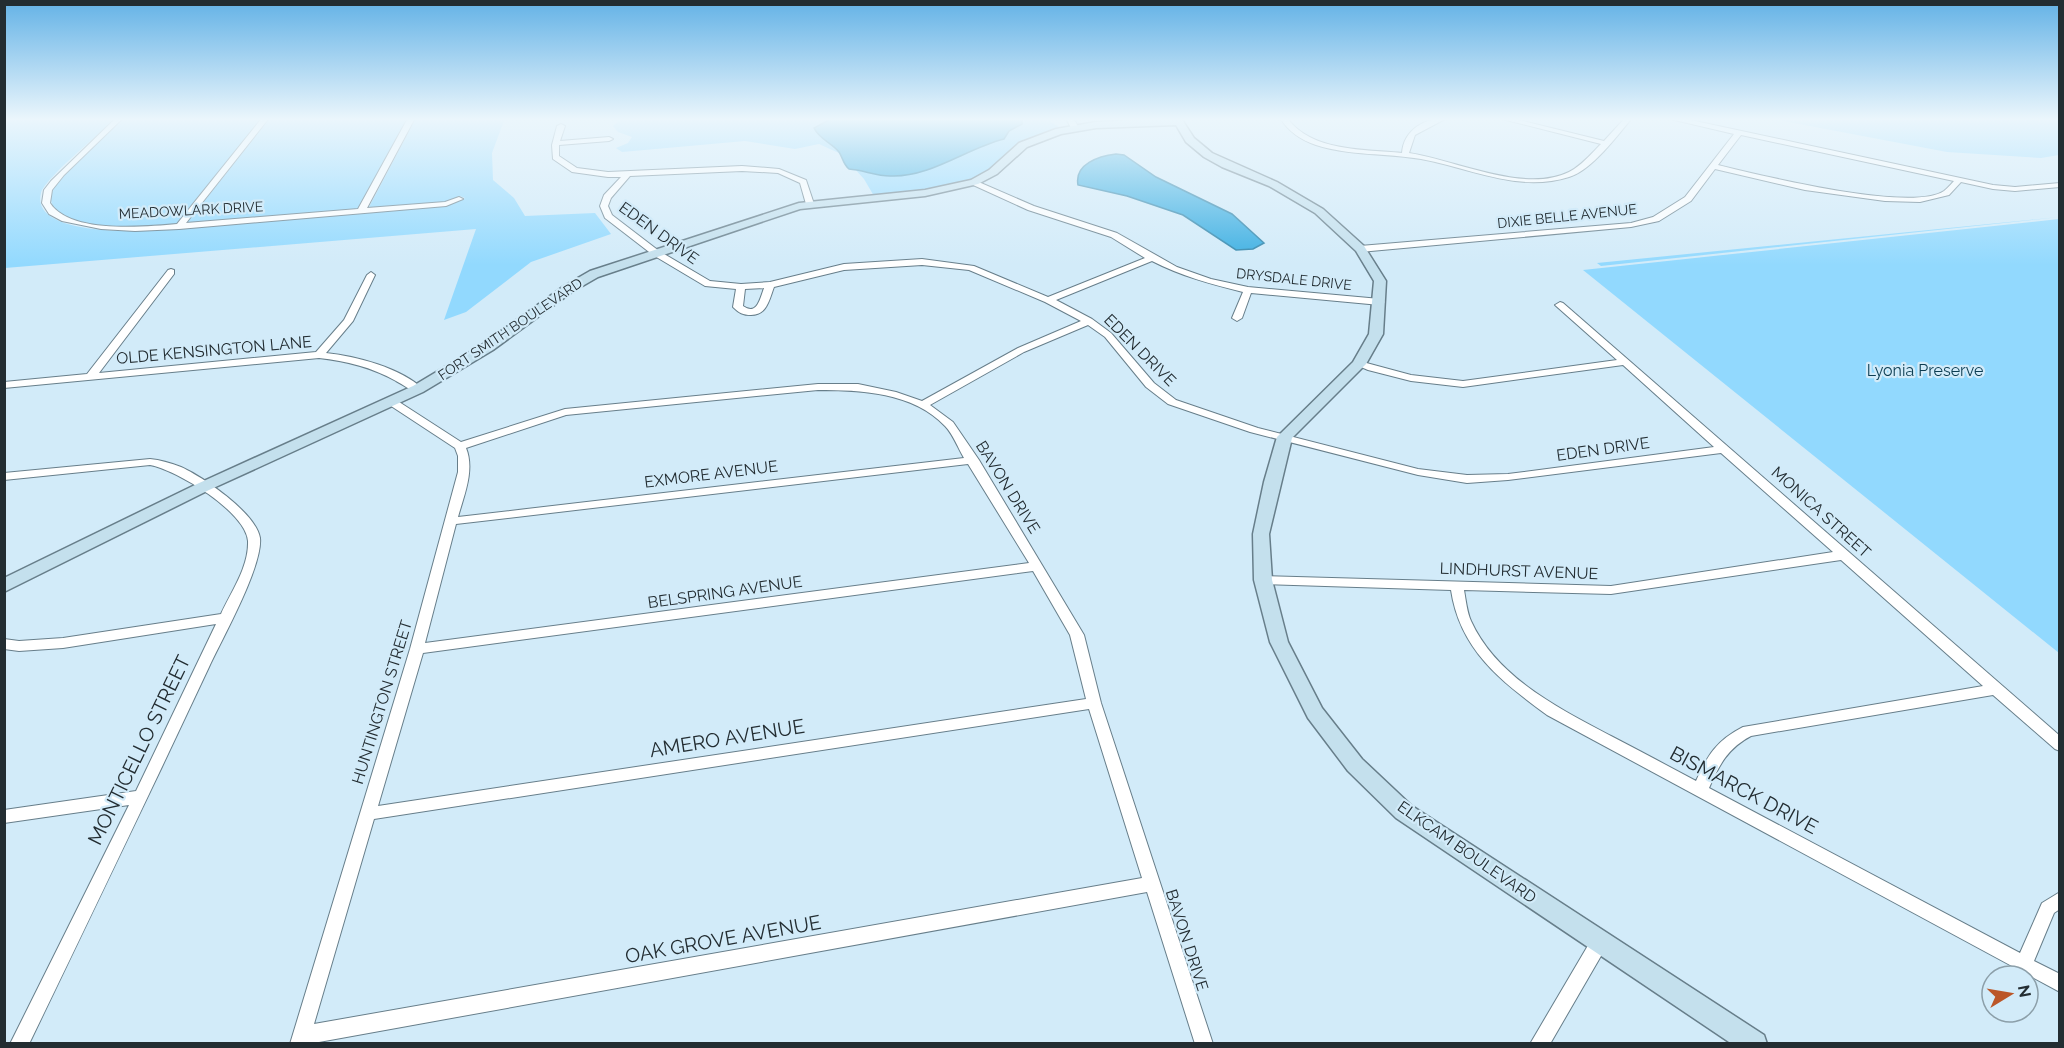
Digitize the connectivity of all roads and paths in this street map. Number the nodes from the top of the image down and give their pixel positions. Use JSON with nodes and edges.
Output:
{"nodes":[{"id":1,"x":69,"y":167,"type":"edge"},
{"id":2,"x":227,"y":167,"type":"edge"},
{"id":3,"x":386,"y":167,"type":"edge"},
{"id":4,"x":569,"y":167,"type":"edge"},
{"id":5,"x":997,"y":167,"type":"edge"},
{"id":6,"x":1234,"y":167,"type":"edge"},
{"id":7,"x":1465,"y":167,"type":"edge"},
{"id":8,"x":1581,"y":167,"type":"edge"},
{"id":9,"x":1715,"y":167,"type":"joint"},
{"id":10,"x":1898,"y":167,"type":"edge"},
{"id":11,"x":627,"y":175,"type":"junction"},
{"id":12,"x":1959,"y":180,"type":"junction"},
{"id":13,"x":974,"y":182,"type":"junction"},
{"id":14,"x":2060,"y":185,"type":"edge"},
{"id":15,"x":459,"y":199,"type":"dead end"},
{"id":16,"x":810,"y":204,"type":"junction"},
{"id":17,"x":362,"y":211,"type":"junction"},
{"id":18,"x":179,"y":227,"type":"junction"},
{"id":19,"x":1360,"y":249,"type":"junction"},
{"id":20,"x":656,"y":253,"type":"junction"},
{"id":21,"x":1152,"y":258,"type":"junction"},
{"id":22,"x":171,"y":272,"type":"dead end"},
{"id":23,"x":371,"y":275,"type":"dead end"},
{"id":24,"x":770,"y":285,"type":"junction"},
{"id":25,"x":741,"y":287,"type":"junction"},
{"id":26,"x":1248,"y":290,"type":"junction"},
{"id":27,"x":1048,"y":300,"type":"junction"},
{"id":28,"x":1380,"y":302,"type":"junction"},
{"id":29,"x":1560,"y":305,"type":"dead end"},
{"id":30,"x":1237,"y":318,"type":"dead end"},
{"id":31,"x":1089,"y":321,"type":"junction"},
{"id":32,"x":319,"y":355,"type":"junction"},
{"id":33,"x":1626,"y":362,"type":"junction"},
{"id":34,"x":1359,"y":364,"type":"junction"},
{"id":35,"x":91,"y":376,"type":"junction"},
{"id":36,"x":4,"y":385,"type":"edge"},
{"id":37,"x":418,"y":389,"type":"junction"},
{"id":38,"x":392,"y":402,"type":"junction"},
{"id":39,"x":923,"y":405,"type":"junction"},
{"id":40,"x":1285,"y":437,"type":"junction"},
{"id":41,"x":459,"y":446,"type":"junction"},
{"id":42,"x":1724,"y":448,"type":"junction"},
{"id":43,"x":973,"y":460,"type":"junction"},
{"id":44,"x":4,"y":477,"type":"edge"},
{"id":45,"x":203,"y":488,"type":"junction"},
{"id":46,"x":453,"y":521,"type":"junction"},
{"id":47,"x":1844,"y":555,"type":"junction"},
{"id":48,"x":1037,"y":566,"type":"junction"},
{"id":49,"x":1263,"y":580,"type":"junction"},
{"id":50,"x":1457,"y":585,"type":"junction"},
{"id":51,"x":4,"y":586,"type":"edge"},
{"id":52,"x":226,"y":618,"type":"junction"},
{"id":53,"x":4,"y":644,"type":"edge"},
{"id":54,"x":417,"y":649,"type":"junction"},
{"id":55,"x":1995,"y":689,"type":"junction"},
{"id":56,"x":1094,"y":703,"type":"junction"},
{"id":57,"x":2060,"y":745,"type":"edge"},
{"id":58,"x":1700,"y":790,"type":"junction"},
{"id":59,"x":141,"y":797,"type":"junction"},
{"id":60,"x":367,"y":814,"type":"junction"},
{"id":61,"x":4,"y":817,"type":"edge"},
{"id":62,"x":1151,"y":884,"type":"junction"},
{"id":63,"x":2060,"y":899,"type":"edge"},
{"id":64,"x":1599,"y":943,"type":"junction"},
{"id":65,"x":2021,"y":964,"type":"edge"},
{"id":66,"x":2023,"y":964,"type":"edge"},
{"id":67,"x":2040,"y":974,"type":"edge"},
{"id":68,"x":2060,"y":984,"type":"edge"},
{"id":69,"x":301,"y":1039,"type":"edge"},
{"id":70,"x":19,"y":1044,"type":"edge"},
{"id":71,"x":1204,"y":1044,"type":"edge"},
{"id":72,"x":1539,"y":1044,"type":"edge"},
{"id":73,"x":1755,"y":1044,"type":"edge"}],
"edges":[{"from":1,"to":18,"type":"street","name":"MEADOWLARK DRIVE"},
{"from":2,"to":18,"type":"street"},
{"from":3,"to":17,"type":"street"},
{"from":4,"to":11,"type":"street"},
{"from":5,"to":13,"type":"street","name":"FORT SMITH BOULEVARD"},
{"from":6,"to":19,"type":"street","name":"ELKCAM BOULEVARD"},
{"from":7,"to":8,"type":"street"},
{"from":9,"to":12,"type":"street"},
{"from":9,"to":19,"type":"street","name":"DIXIE BELLE AVENUE"},
{"from":10,"to":12,"type":"street"},
{"from":11,"to":16,"type":"street"},
{"from":11,"to":20,"type":"street","name":"EDEN DRIVE"},
{"from":12,"to":14,"type":"street"},
{"from":13,"to":16,"type":"street","name":"FORT SMITH BOULEVARD"},
{"from":13,"to":21,"type":"street","name":"DRYSDALE DRIVE"},
{"from":15,"to":17,"type":"street","name":"MEADOWLARK DRIVE"},
{"from":16,"to":20,"type":"street","name":"FORT SMITH BOULEVARD"},
{"from":17,"to":18,"type":"street","name":"MEADOWLARK DRIVE"},
{"from":19,"to":28,"type":"street","name":"ELKCAM BOULEVARD"},
{"from":20,"to":25,"type":"street","name":"EDEN DRIVE"},
{"from":20,"to":37,"type":"street","name":"FORT SMITH BOULEVARD"},
{"from":21,"to":26,"type":"street","name":"DRYSDALE DRIVE"},
{"from":21,"to":27,"type":"street"},
{"from":22,"to":35,"type":"street"},
{"from":23,"to":32,"type":"street"},
{"from":24,"to":25,"type":"street","name":"EDEN DRIVE"},
{"from":24,"to":25,"type":"street"},
{"from":24,"to":27,"type":"street","name":"EDEN DRIVE"},
{"from":26,"to":28,"type":"street","name":"DRYSDALE DRIVE"},
{"from":26,"to":30,"type":"street"},
{"from":27,"to":31,"type":"street","name":"EDEN DRIVE"},
{"from":28,"to":34,"type":"street","name":"ELKCAM BOULEVARD"},
{"from":29,"to":33,"type":"street","name":"MONICA STREET"},
{"from":31,"to":39,"type":"street"},
{"from":31,"to":40,"type":"street","name":"EDEN DRIVE"},
{"from":32,"to":35,"type":"street","name":"OLDE KENSINGTON LANE"},
{"from":32,"to":37,"type":"street","name":"OLDE KENSINGTON LANE"},
{"from":33,"to":34,"type":"street"},
{"from":33,"to":42,"type":"street","name":"MONICA STREET"},
{"from":34,"to":40,"type":"street","name":"ELKCAM BOULEVARD"},
{"from":35,"to":36,"type":"street","name":"OLDE KENSINGTON LANE"},
{"from":37,"to":38,"type":"street","name":"FORT SMITH BOULEVARD"},
{"from":38,"to":41,"type":"street"},
{"from":38,"to":45,"type":"street","name":"FORT SMITH BOULEVARD"},
{"from":39,"to":41,"type":"street","name":"BAVON DRIVE"},
{"from":39,"to":43,"type":"street","name":"BAVON DRIVE"},
{"from":40,"to":42,"type":"street","name":"EDEN DRIVE"},
{"from":40,"to":49,"type":"street","name":"ELKCAM BOULEVARD"},
{"from":41,"to":46,"type":"street","name":"HUNTINGTON STREET"},
{"from":42,"to":47,"type":"street","name":"MONICA STREET"},
{"from":43,"to":46,"type":"street","name":"EXMORE AVENUE"},
{"from":43,"to":48,"type":"street","name":"BAVON DRIVE"},
{"from":44,"to":45,"type":"street","name":"MONTICELLO STREET"},
{"from":45,"to":51,"type":"street","name":"FORT SMITH BOULEVARD"},
{"from":45,"to":52,"type":"street","name":"MONTICELLO STREET"},
{"from":46,"to":54,"type":"street","name":"HUNTINGTON STREET"},
{"from":47,"to":50,"type":"street","name":"LINDHURST AVENUE"},
{"from":47,"to":55,"type":"street","name":"MONICA STREET"},
{"from":48,"to":54,"type":"street","name":"BELSPRING AVENUE"},
{"from":48,"to":56,"type":"street","name":"BAVON DRIVE"},
{"from":49,"to":50,"type":"street","name":"LINDHURST AVENUE"},
{"from":49,"to":64,"type":"street","name":"ELKCAM BOULEVARD"},
{"from":50,"to":58,"type":"street","name":"BISMARCK DRIVE"},
{"from":52,"to":53,"type":"street"},
{"from":52,"to":59,"type":"street","name":"MONTICELLO STREET"},
{"from":54,"to":60,"type":"street","name":"HUNTINGTON STREET"},
{"from":55,"to":57,"type":"street","name":"MONICA STREET"},
{"from":55,"to":58,"type":"street"},
{"from":56,"to":60,"type":"street","name":"AMERO AVENUE"},
{"from":56,"to":62,"type":"street","name":"BAVON DRIVE"},
{"from":58,"to":65,"type":"street","name":"BISMARCK DRIVE"},
{"from":59,"to":61,"type":"street"},
{"from":59,"to":70,"type":"street","name":"MONTICELLO STREET"},
{"from":60,"to":69,"type":"street","name":"HUNTINGTON STREET"},
{"from":62,"to":69,"type":"street","name":"OAK GROVE AVENUE"},
{"from":62,"to":71,"type":"street","name":"BAVON DRIVE"},
{"from":63,"to":66,"type":"street"},
{"from":64,"to":72,"type":"street"},
{"from":64,"to":73,"type":"street","name":"ELKCAM BOULEVARD"},
{"from":67,"to":68,"type":"street","name":"BISMARCK DRIVE"}]}
